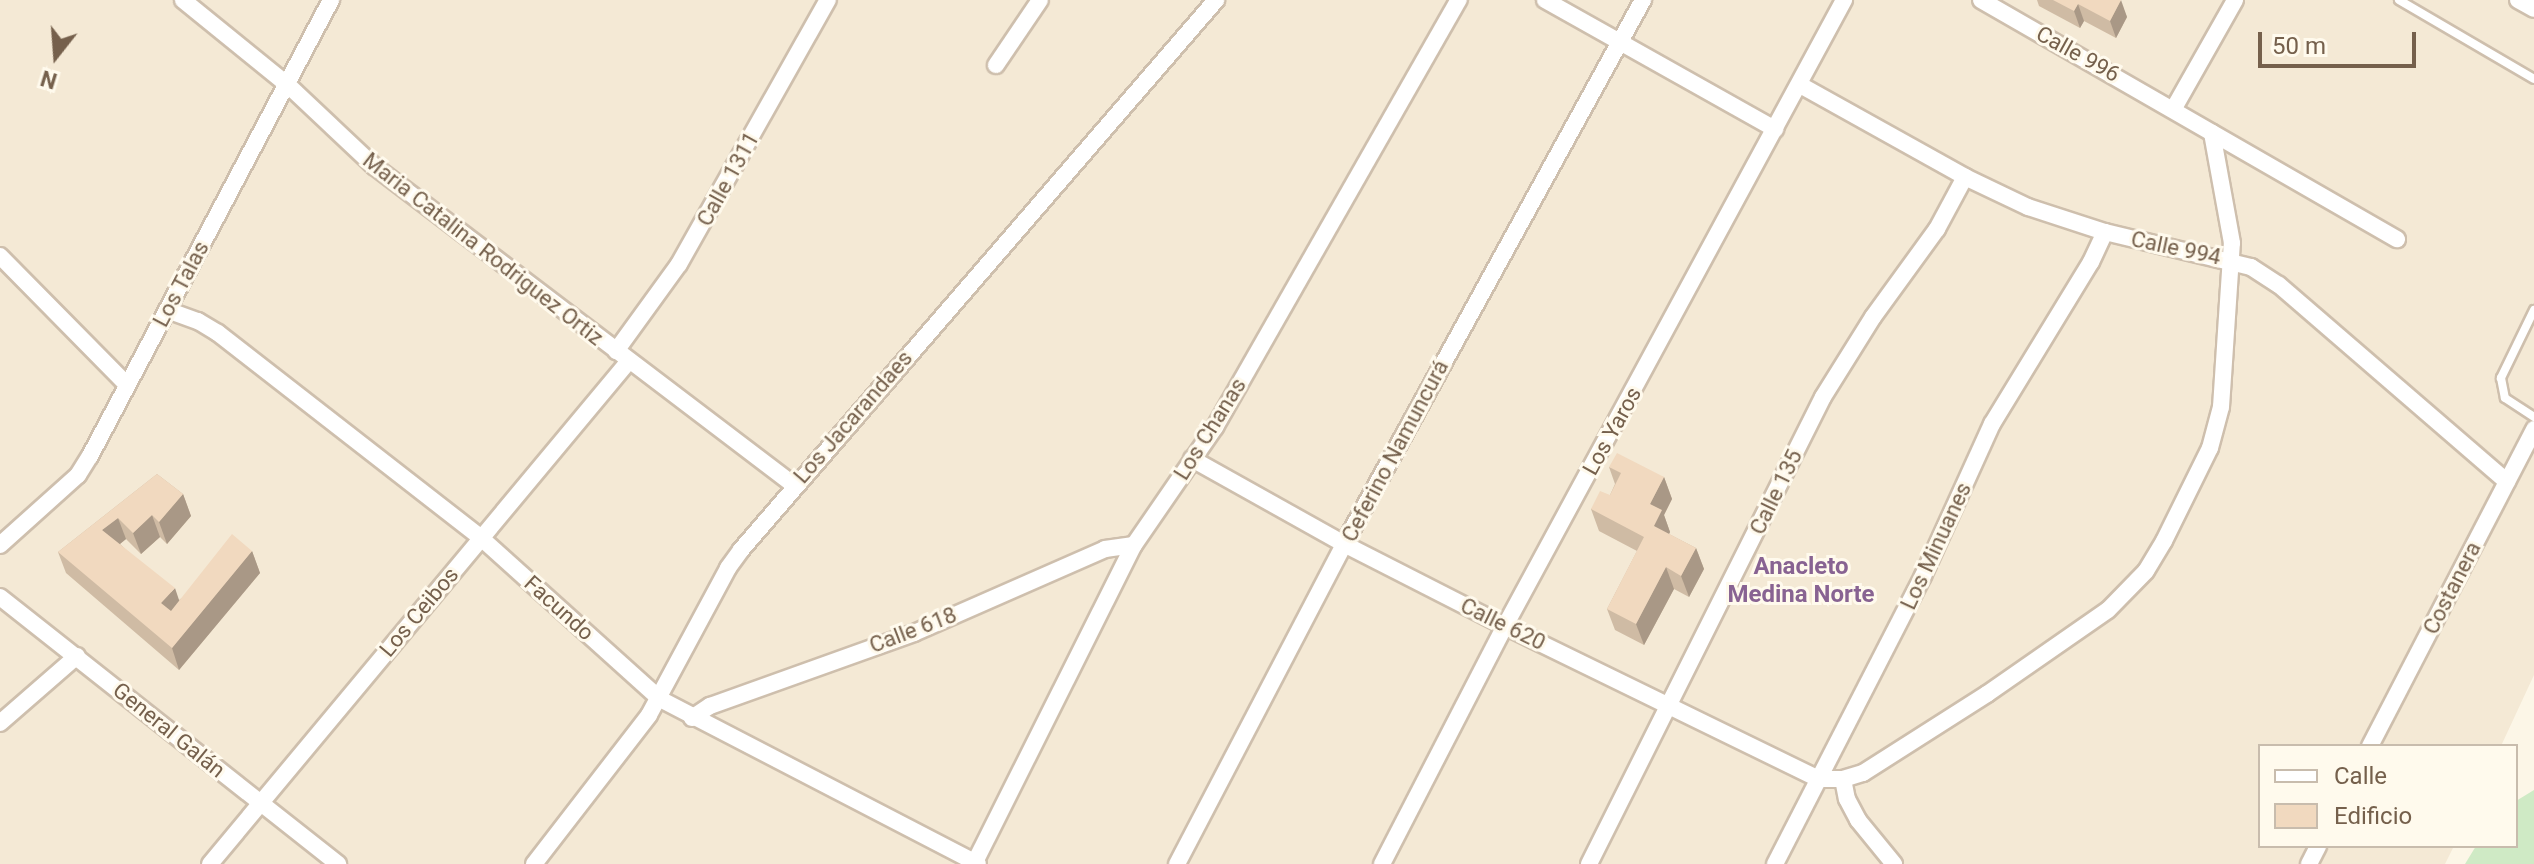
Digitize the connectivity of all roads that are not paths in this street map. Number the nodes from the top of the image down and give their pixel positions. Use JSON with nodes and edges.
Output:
{"nodes":[{"id":1,"x":183,"y":0,"type":"edge"},
{"id":2,"x":331,"y":0,"type":"edge"},
{"id":3,"x":828,"y":0,"type":"edge"},
{"id":4,"x":1040,"y":0,"type":"edge"},
{"id":5,"x":1216,"y":0,"type":"edge"},
{"id":6,"x":1459,"y":0,"type":"edge"},
{"id":7,"x":1545,"y":0,"type":"edge"},
{"id":8,"x":1643,"y":0,"type":"edge"},
{"id":9,"x":1844,"y":0,"type":"edge"},
{"id":10,"x":1981,"y":0,"type":"edge"},
{"id":11,"x":2235,"y":0,"type":"edge"},
{"id":12,"x":2401,"y":0,"type":"edge"},
{"id":13,"x":2518,"y":0,"type":"edge"},
{"id":14,"x":2534,"y":9,"type":"edge"},
{"id":15,"x":1618,"y":42,"type":"junction"},
{"id":16,"x":996,"y":65,"type":"dead end"},
{"id":17,"x":2534,"y":79,"type":"edge"},
{"id":18,"x":1800,"y":85,"type":"junction"},
{"id":19,"x":289,"y":86,"type":"junction"},
{"id":20,"x":2174,"y":108,"type":"junction"},
{"id":21,"x":1775,"y":129,"type":"junction"},
{"id":22,"x":2212,"y":133,"type":"junction"},
{"id":23,"x":1965,"y":177,"type":"junction"},
{"id":24,"x":2105,"y":232,"type":"junction"},
{"id":25,"x":2397,"y":239,"type":"dead end"},
{"id":26,"x":0,"y":256,"type":"edge"},
{"id":27,"x":2233,"y":260,"type":"junction"},
{"id":28,"x":167,"y":310,"type":"junction"},
{"id":29,"x":2534,"y":310,"type":"edge"},
{"id":30,"x":622,"y":356,"type":"junction"},
{"id":31,"x":127,"y":385,"type":"junction"},
{"id":32,"x":2534,"y":417,"type":"edge"},
{"id":33,"x":2534,"y":429,"type":"edge"},
{"id":34,"x":1192,"y":459,"type":"junction"},
{"id":35,"x":2507,"y":482,"type":"junction"},
{"id":36,"x":794,"y":485,"type":"junction"},
{"id":37,"x":480,"y":537,"type":"junction"},
{"id":38,"x":1344,"y":544,"type":"junction"},
{"id":39,"x":0,"y":545,"type":"edge"},
{"id":40,"x":1134,"y":545,"type":"junction"},
{"id":41,"x":0,"y":597,"type":"edge"},
{"id":42,"x":1505,"y":626,"type":"junction"},
{"id":43,"x":77,"y":656,"type":"junction"},
{"id":44,"x":660,"y":699,"type":"junction"},
{"id":45,"x":1671,"y":704,"type":"junction"},
{"id":46,"x":692,"y":718,"type":"junction"},
{"id":47,"x":0,"y":723,"type":"edge"},
{"id":48,"x":2371,"y":744,"type":"edge"},
{"id":49,"x":1819,"y":779,"type":"junction"},
{"id":50,"x":1843,"y":779,"type":"junction"},
{"id":51,"x":261,"y":803,"type":"junction"},
{"id":52,"x":976,"y":863,"type":"edge"},
{"id":53,"x":210,"y":864,"type":"edge"},
{"id":54,"x":338,"y":864,"type":"edge"},
{"id":55,"x":534,"y":864,"type":"edge"},
{"id":56,"x":1177,"y":864,"type":"edge"},
{"id":57,"x":1382,"y":864,"type":"edge"},
{"id":58,"x":1589,"y":864,"type":"edge"},
{"id":59,"x":1775,"y":864,"type":"edge"},
{"id":60,"x":1894,"y":864,"type":"edge"}],
"edges":[{"from":1,"to":19,"type":"street","name":"Maria Catalina Rodriguez Ortiz"},
{"from":2,"to":19,"type":"street","name":"Los Talas"},
{"from":3,"to":30,"type":"street","name":"Calle 1311"},
{"from":4,"to":16,"type":"street"},
{"from":5,"to":36,"type":"street","name":"Los Jacarandaes"},
{"from":6,"to":34,"type":"street","name":"Los Chanas"},
{"from":7,"to":15,"type":"street"},
{"from":8,"to":15,"type":"street","name":"Ceferino Namuncurá"},
{"from":9,"to":18,"type":"street","name":"Los Yaros"},
{"from":10,"to":20,"type":"street","name":"Calle 996"},
{"from":11,"to":20,"type":"street"},
{"from":12,"to":17,"type":"lane"},
{"from":13,"to":14,"type":"street"},
{"from":15,"to":21,"type":"street"},
{"from":15,"to":38,"type":"street","name":"Ceferino Namuncurá"},
{"from":18,"to":21,"type":"street","name":"Los Yaros"},
{"from":18,"to":23,"type":"street","name":"Calle 994"},
{"from":19,"to":28,"type":"street","name":"Los Talas"},
{"from":19,"to":30,"type":"street","name":"Maria Catalina Rodriguez Ortiz"},
{"from":20,"to":22,"type":"street","name":"Calle 996"},
{"from":21,"to":42,"type":"street","name":"Los Yaros"},
{"from":22,"to":25,"type":"street","name":"Calle 996"},
{"from":22,"to":27,"type":"street"},
{"from":23,"to":24,"type":"street","name":"Calle 994"},
{"from":23,"to":45,"type":"street","name":"Calle 135"},
{"from":24,"to":27,"type":"street","name":"Calle 994"},
{"from":24,"to":49,"type":"street","name":"Los Minuanes"},
{"from":26,"to":31,"type":"street"},
{"from":27,"to":35,"type":"street","name":"Calle 994"},
{"from":27,"to":50,"type":"street"},
{"from":28,"to":31,"type":"street","name":"Los Talas"},
{"from":28,"to":37,"type":"street","name":"Facundo"},
{"from":29,"to":32,"type":"lane"},
{"from":30,"to":36,"type":"street","name":"Maria Catalina Rodriguez Ortiz"},
{"from":30,"to":37,"type":"street","name":"Los Ceibos"},
{"from":31,"to":39,"type":"street","name":"Los Talas"},
{"from":33,"to":35,"type":"street","name":"Costanera"},
{"from":34,"to":38,"type":"street","name":"Calle 620"},
{"from":34,"to":40,"type":"street","name":"Los Chanas"},
{"from":35,"to":48,"type":"street","name":"Costanera"},
{"from":36,"to":44,"type":"street","name":"Los Jacarandaes"},
{"from":37,"to":44,"type":"street","name":"Facundo"},
{"from":37,"to":51,"type":"street","name":"Los Ceibos"},
{"from":38,"to":42,"type":"street","name":"Calle 620"},
{"from":38,"to":56,"type":"street","name":"Ceferino Namuncurá"},
{"from":40,"to":46,"type":"street","name":"Calle 618"},
{"from":40,"to":52,"type":"street","name":"Los Chanas"},
{"from":41,"to":43,"type":"street","name":"General Galán"},
{"from":42,"to":45,"type":"street","name":"Calle 620"},
{"from":42,"to":57,"type":"street","name":"Los Yaros"},
{"from":43,"to":47,"type":"street"},
{"from":43,"to":51,"type":"street","name":"General Galán"},
{"from":44,"to":46,"type":"street","name":"Facundo"},
{"from":44,"to":55,"type":"street","name":"Los Jacarandaes"},
{"from":45,"to":49,"type":"street","name":"Calle 620"},
{"from":45,"to":58,"type":"street","name":"Calle 135"},
{"from":46,"to":52,"type":"street","name":"Facundo"},
{"from":49,"to":50,"type":"street"},
{"from":49,"to":59,"type":"street","name":"Los Minuanes"},
{"from":50,"to":60,"type":"street"},
{"from":51,"to":53,"type":"street","name":"Los Ceibos"},
{"from":51,"to":54,"type":"street","name":"General Galán"}]}
